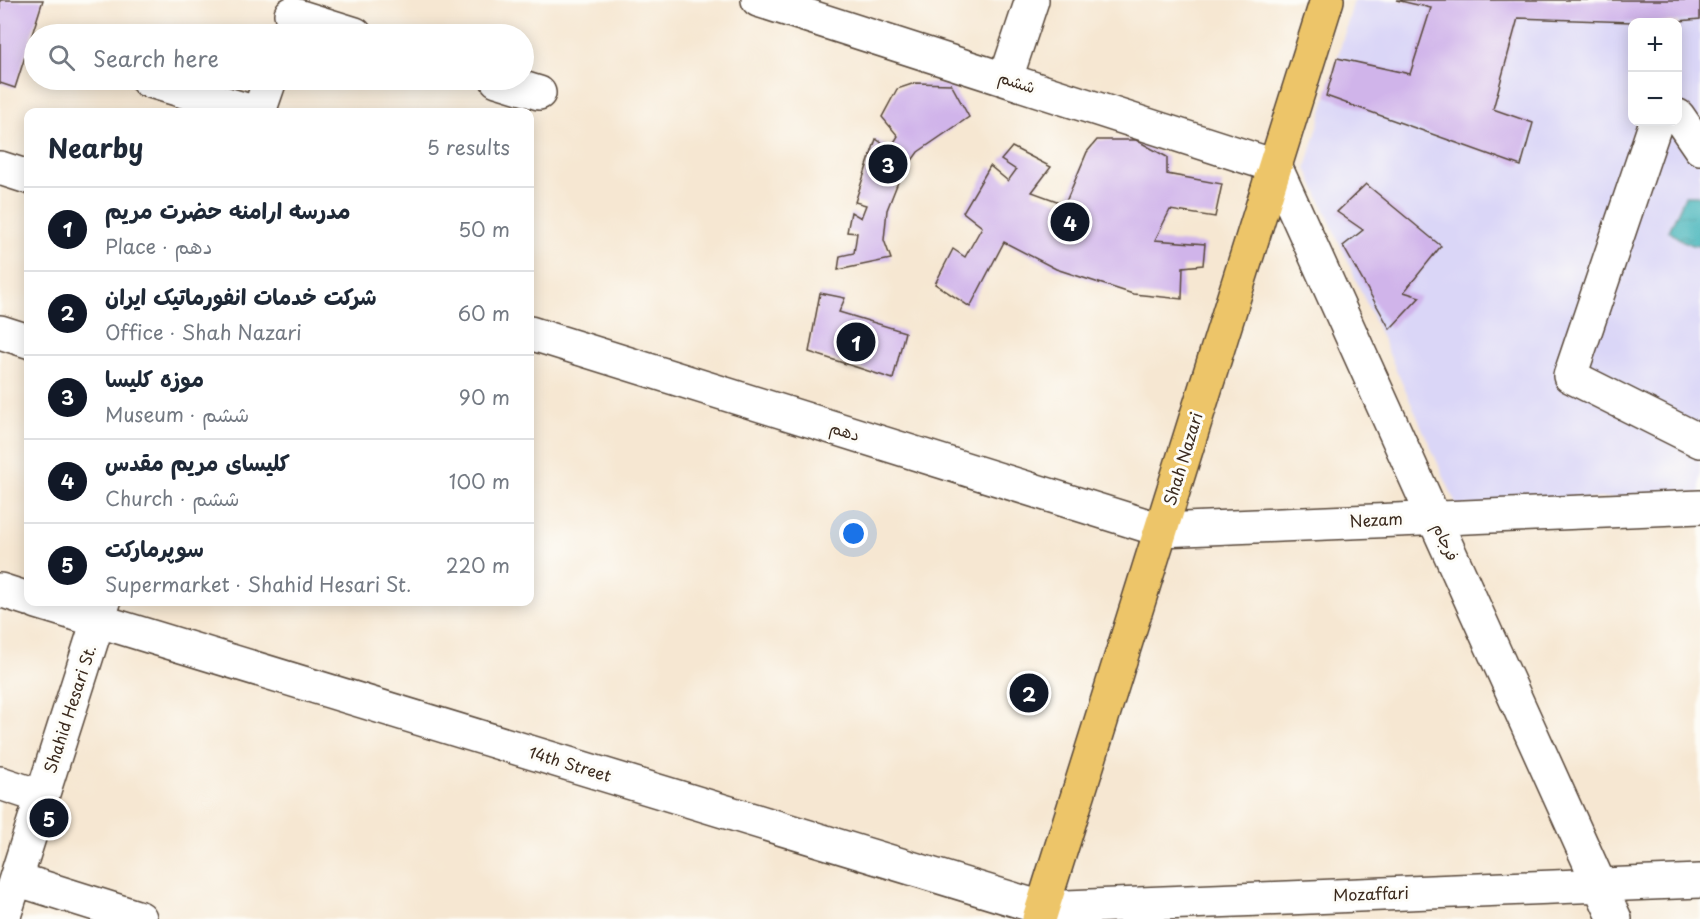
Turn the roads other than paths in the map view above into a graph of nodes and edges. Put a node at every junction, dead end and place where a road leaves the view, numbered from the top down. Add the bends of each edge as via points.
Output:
1 (758, 0) edge
2 (1032, 0) edge
3 (1327, 0) edge
4 (290, 16) edge
5 (319, 24) edge
6 (1006, 78) junction
7 (180, 90) edge
8 (267, 90) edge
9 (530, 90) edge
10 (540, 93) dead end
11 (240, 108) edge
12 (260, 108) edge
13 (1682, 123) edge
14 (1655, 126) edge
15 (1700, 148) edge
16 (1275, 166) junction
17 (0, 168) edge
18 (24, 176) edge
19 (0, 332) edge
20 (534, 334) edge
21 (24, 340) edge
22 (1700, 441) edge
23 (1700, 507) edge
24 (1435, 518) junction
25 (1161, 530) junction
26 (0, 590) edge
27 (24, 598) edge
28 (65, 606) edge
29 (101, 611) edge
30 (0, 783) edge
31 (42, 797) junction
32 (16, 879) junction
33 (1700, 881) edge
34 (1601, 885) junction
35 (1040, 914) edge
36 (140, 918) edge
37 (3, 919) edge
38 (1616, 919) edge

1 - 6 street, ششم
2 - 6 street
3 - 16 main road, Shah Nazari
4 - 5 street
6 - 16 street, ششم
7 - 11 street
8 - 12 street
9 - 10 street
13 - 15 street
14 - 22 street via 1570,376
16 - 24 street, فرجام
16 - 25 main road, Shah Nazari
17 - 18 street
19 - 21 street
20 - 25 street, دهم
23 - 24 street, Nezam
24 - 25 street, Nezam
24 - 34 street, فرجام
25 - 35 main road, Shah Nazari
26 - 27 street
28 - 29 street, 14th Street
29 - 31 street, Shahid Hesari St.
29 - 35 street, 14th Street
30 - 31 street
31 - 32 street, Shahid Hesari St.
32 - 36 street
32 - 37 street, Shahid Hesari St.
33 - 34 street, Mozaffari
34 - 35 street, Mozaffari
34 - 38 street, فرجام

